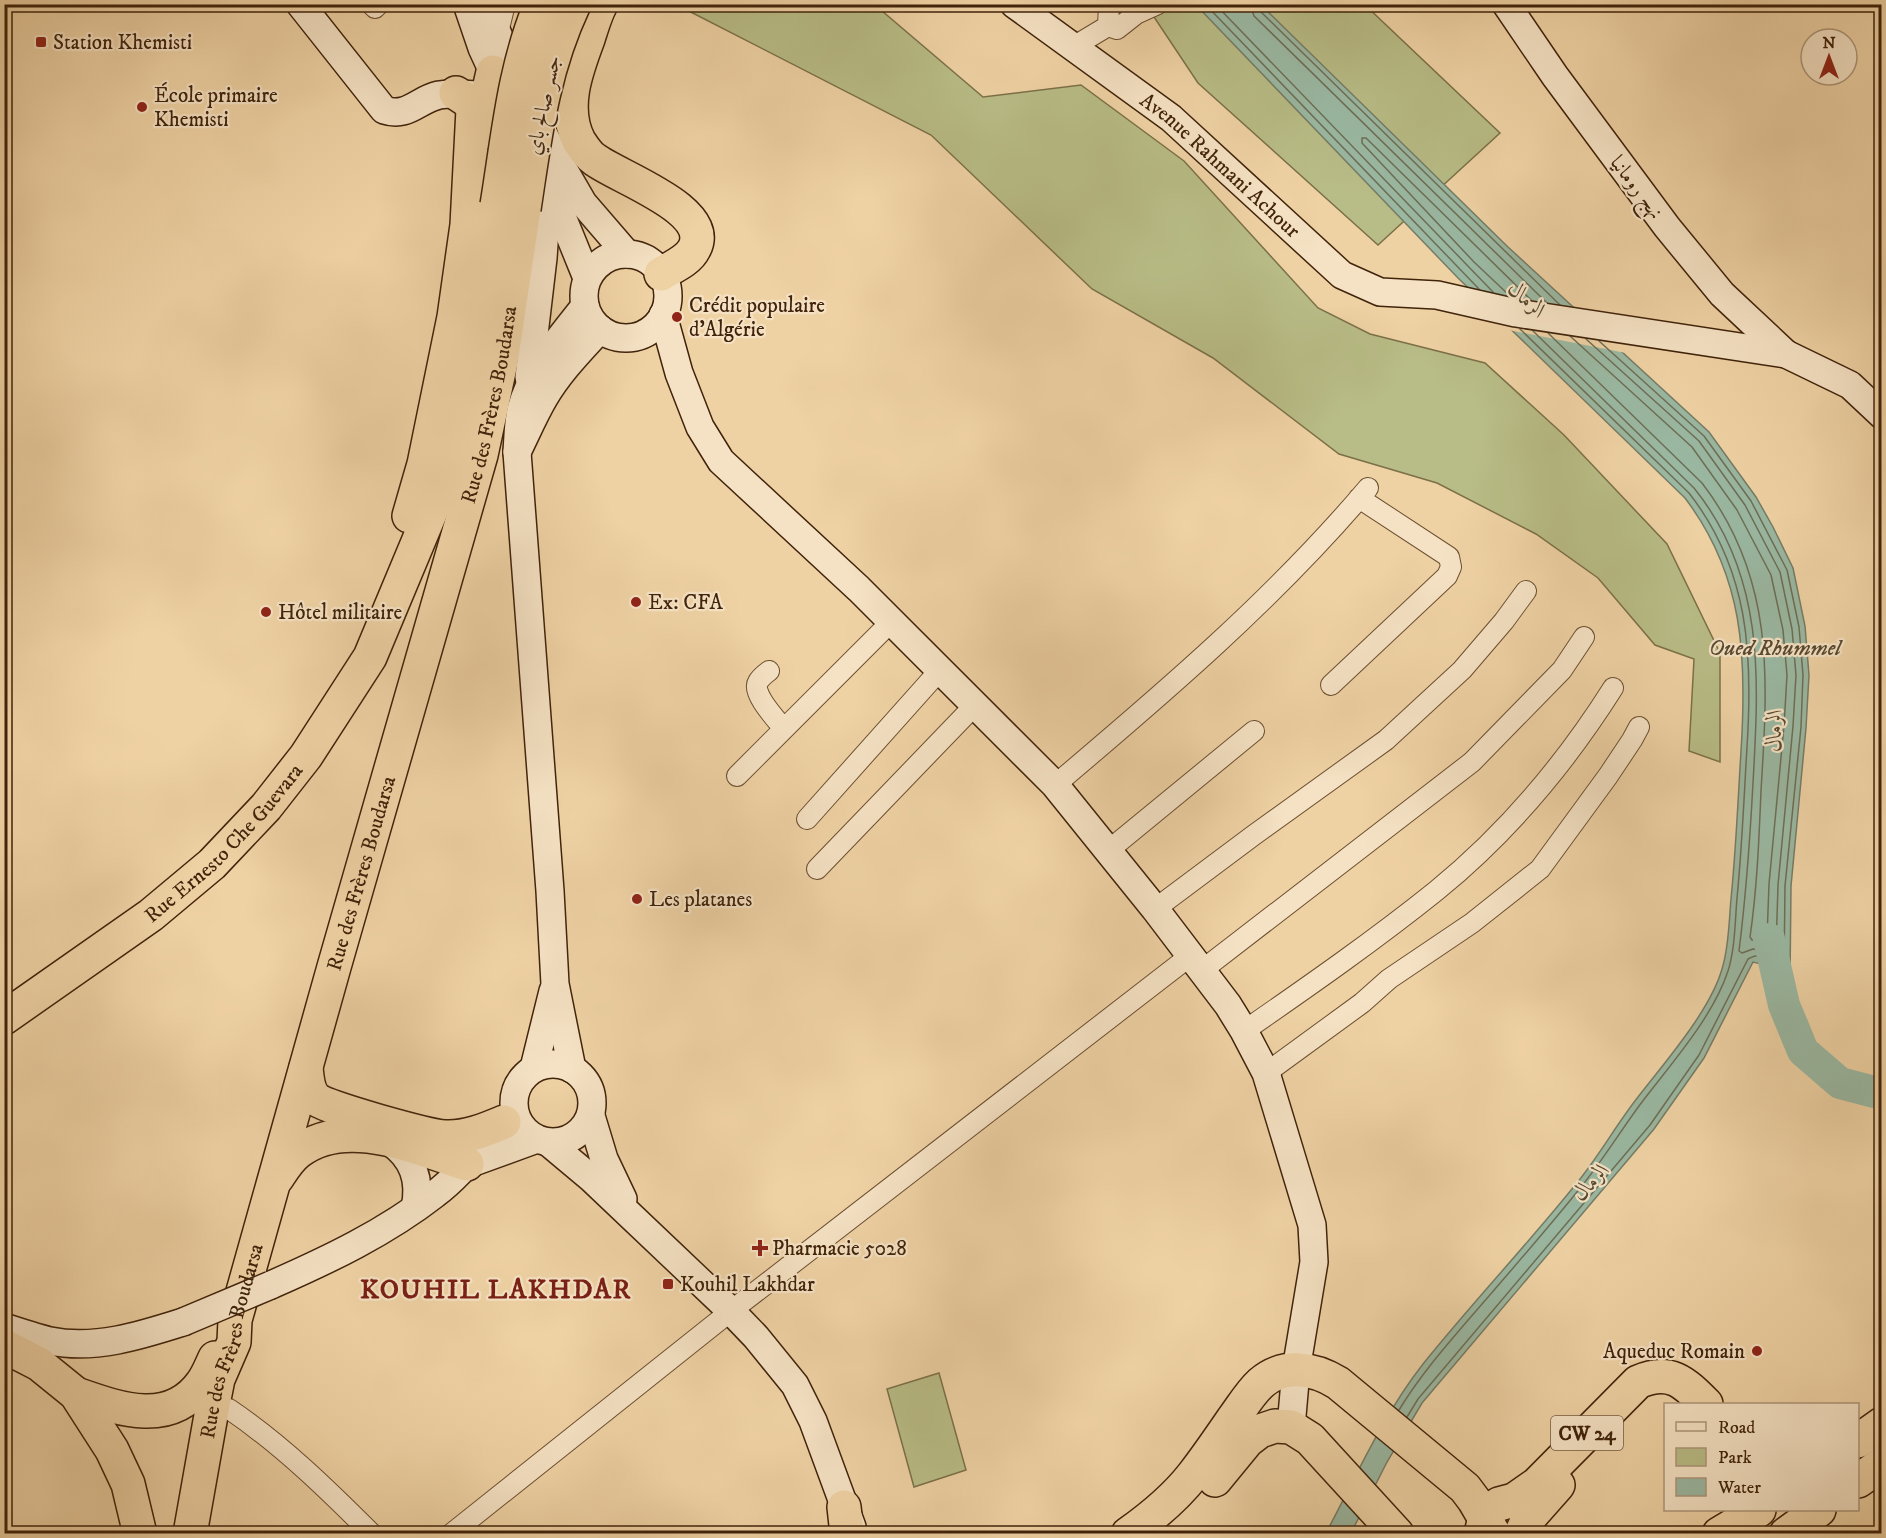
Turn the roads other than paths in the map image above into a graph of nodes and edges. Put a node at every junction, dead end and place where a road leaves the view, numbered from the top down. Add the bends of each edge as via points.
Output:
1 (300, 4) edge
2 (371, 4) edge
3 (379, 4) edge
4 (467, 4) edge
5 (484, 4) edge
6 (505, 4) edge
7 (541, 4) edge
8 (1014, 4) edge
9 (1108, 4) edge
10 (1158, 4) edge
11 (1506, 4) edge
12 (591, 6) edge
13 (1108, 26) junction
14 (497, 31) junction
15 (1073, 47) junction
16 (479, 87) junction
17 (542, 172) junction
18 (510, 207) junction
19 (627, 254) junction
20 (661, 274) junction
21 (587, 278) junction
22 (585, 306) junction
23 (663, 315) junction
24 (600, 329) junction
25 (632, 337) junction
26 (1786, 354) junction
27 (527, 391) junction
28 (686, 392) junction
29 (1881, 415) edge
30 (517, 452) junction
31 (1526, 591) dead end
32 (388, 617) junction
33 (892, 621) junction
34 (1584, 637) dead end
35 (940, 670) junction
36 (768, 671) dead end
37 (1331, 685) dead end
38 (1612, 688) dead end
39 (975, 705) junction
40 (1639, 726) dead end
41 (784, 729) junction
42 (1254, 731) dead end
43 (737, 776) dead end
44 (1055, 785) junction
45 (807, 819) dead end
46 (1109, 850) junction
47 (817, 869) dead end
48 (1155, 909) junction
49 (1196, 964) junction
50 (555, 984) junction
51 (4, 1018) edge
52 (1244, 1031) junction
53 (306, 1068) junction
54 (534, 1068) junction
55 (572, 1069) junction
56 (1266, 1073) junction
57 (509, 1116) junction
58 (591, 1116) junction
59 (543, 1141) junction
60 (390, 1142) junction
61 (467, 1164) junction
62 (274, 1182) junction
63 (415, 1208) junction
64 (632, 1216) junction
65 (4, 1309) edge
66 (731, 1311) junction
67 (4, 1327) edge
68 (235, 1331) junction
69 (113, 1341) junction
70 (4, 1346) edge
71 (1296, 1370) junction
72 (76, 1394) junction
73 (1686, 1403) edge
74 (1705, 1403) edge
75 (229, 1409) junction
76 (1300, 1433) junction
77 (1881, 1464) edge
78 (1859, 1480) edge
79 (1720, 1511) edge
80 (1756, 1511) edge
81 (1816, 1511) edge
82 (849, 1524) edge
83 (1487, 1528) edge
84 (141, 1533) edge
85 (190, 1533) edge
86 (206, 1533) edge
87 (372, 1533) edge
88 (450, 1533) edge
89 (1128, 1533) edge
90 (1160, 1533) edge
91 (1397, 1533) edge
92 (1521, 1533) edge
93 (1703, 1533) edge
94 (1719, 1533) edge
95 (1786, 1533) edge

1 - 16 main road via 384,110 404,111 437,96
2 - 3 street via 375,8
4 - 16 main road
5 - 14 main road
6 - 14 street
7 - 18 highway, bridge via 516,90
8 - 15 main road, Avenue Rahmani Achour
9 - 13 street
10 - 13 street via 1117,29
11 - 26 main road, نهج رومانيا via 1667,227 1722,294
12 - 18 highway, جسر صالح باي, bridge via 555,48
12 - 20 highway via 573,79 571,106 575,129 594,159 677,206 692,220 697,230 695,249
13 - 15 street
14 - 16 street
14 - 19 main road via 546,139 583,203
15 - 26 main road, Avenue Rahmani Achour via 1171,118 1342,275 1380,292 1437,295 1516,313
16 - 17 main road via 518,125
16 - 32 highway via 467,225 447,357 424,464 399,548
17 - 21 main road
17 - 27 main road via 540,287
18 - 32 highway via 459,428 439,492
18 - 53 highway, Rue des Frères Boudarsa via 501,362 481,455
19 - 20 main road via 652,263
19 - 21 main road via 603,260
20 - 23 main road via 667,294
21 - 22 main road
22 - 24 main road
22 - 27 main road via 546,356
23 - 25 main road via 650,330
23 - 28 main road
24 - 25 main road via 620,338
24 - 30 main road via 555,381
25 - 28 main road via 661,362
26 - 29 main road via 1850,386
27 - 30 main road
28 - 33 main road via 700,427 721,461
30 - 50 main road
31 - 48 street via 1462,670 1386,740
32 - 51 highway, Rue Ernesto Che Guevara via 370,657 306,756 220,856 151,915
33 - 35 main road
33 - 41 street
34 - 49 street via 1562,670 1472,762
35 - 39 main road
35 - 45 street
36 - 41 street via 756,688
37 - 44 street via 1451,567 1449,557 1364,493 1326,537 1222,640
38 - 52 street via 1577,743 1495,837 1437,890
39 - 44 main road
39 - 47 street
40 - 56 street via 1613,769 1540,869
41 - 43 street
42 - 46 street
44 - 46 main road
46 - 48 main road
48 - 49 main road
49 - 52 main road
49 - 66 street
50 - 54 main road
50 - 55 main road
52 - 56 main road
53 - 57 highway via 315,1099 422,1133 446,1137 476,1133
53 - 62 highway, Rue des Frères Boudarsa
54 - 55 main road via 559,1064
54 - 57 main road via 517,1087
55 - 58 main road via 590,1089
56 - 71 main road via 1312,1225 1314,1262
57 - 59 main road
57 - 61 main road
58 - 59 main road via 574,1137 561,1142
58 - 64 main road via 612,1178
59 - 61 main road
59 - 64 main road
60 - 61 highway
60 - 62 highway via 365,1135 324,1138 296,1154
60 - 63 main road via 415,1170
61 - 63 main road
62 - 68 highway, Rue des Frères Boudarsa
63 - 69 main road, bridge via 350,1249 271,1285 183,1322
64 - 66 main road
65 - 69 main road
66 - 82 main road via 795,1385
66 - 88 street
67 - 69 main road via 66,1343
68 - 72 highway via 202,1383 174,1406 146,1412 112,1407
68 - 75 highway via 235,1379
68 - 85 highway, Rue des Frères Boudarsa via 218,1379
70 - 72 highway via 39,1364
71 - 76 main road
71 - 83 highway, CW 24 via 1318,1373 1338,1383 1452,1477 1474,1500
71 - 89 highway via 1281,1372 1260,1384 1178,1492
72 - 84 highway via 112,1450
73 - 92 highway, CW 24 via 1668,1395 1643,1400 1541,1503
74 - 83 highway, CW 24 via 1676,1379 1650,1377 1638,1382 1526,1494 1495,1506
75 - 86 highway
75 - 87 street via 291,1456
76 - 90 highway via 1275,1426 1260,1431 1195,1502
76 - 91 highway
77 - 78 highway
79 - 93 highway
80 - 94 highway
81 - 95 highway

